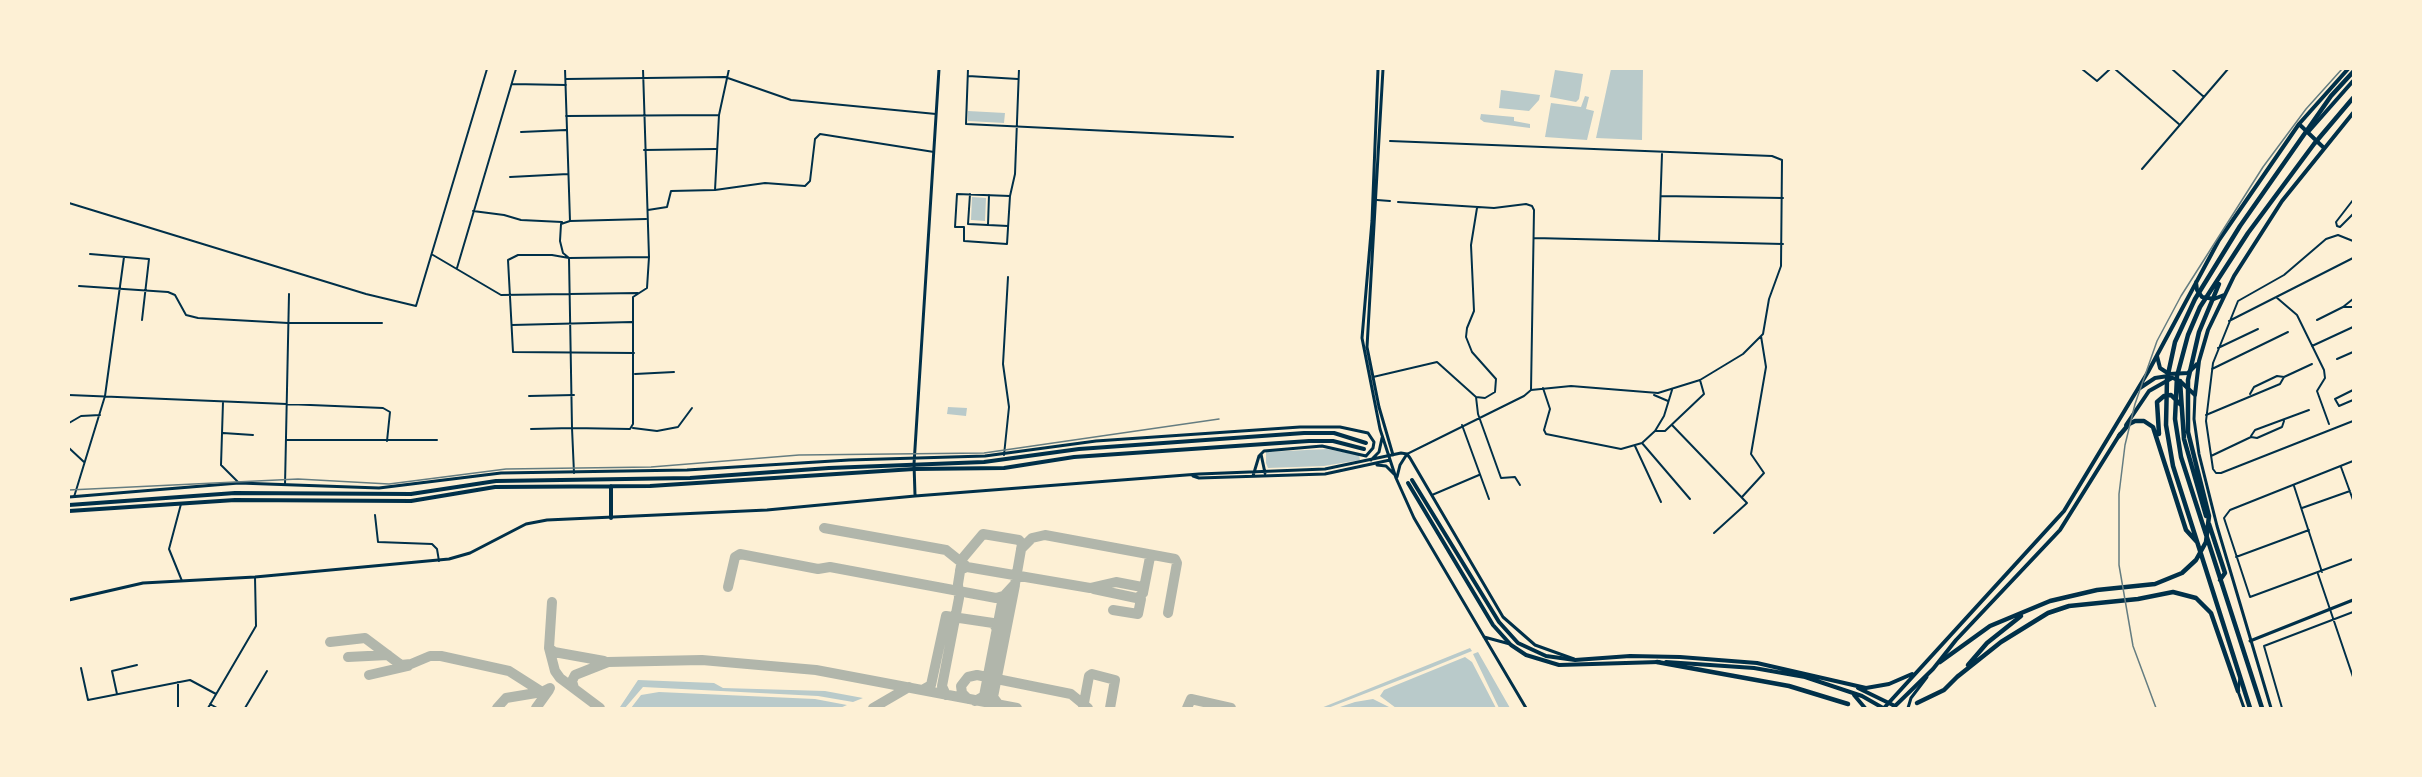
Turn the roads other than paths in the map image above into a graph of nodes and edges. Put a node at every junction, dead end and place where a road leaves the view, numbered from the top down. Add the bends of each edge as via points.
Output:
1 (487, 69) edge
2 (516, 69) edge
3 (566, 69) edge
4 (643, 69) edge
5 (729, 69) edge
6 (939, 69) edge
7 (968, 69) edge
8 (1019, 69) edge
9 (1378, 69) edge
10 (1383, 69) edge
11 (2082, 69) edge
12 (2110, 69) edge
13 (2115, 69) edge
14 (2172, 69) edge
15 (2228, 69) edge
16 (2348, 69) edge
17 (2353, 72) edge
18 (968, 76) junction
19 (643, 78) junction
20 (725, 78) junction
21 (566, 79) junction
22 (1018, 79) junction
23 (2353, 81) edge
24 (512, 84) junction
25 (566, 85) junction
26 (2204, 97) junction
27 (2353, 98) edge
28 (2353, 113) edge
29 (936, 114) junction
30 (645, 115) junction
31 (719, 115) junction
32 (566, 116) junction
33 (2180, 124) junction
34 (2299, 124) junction
35 (1016, 127) junction
36 (566, 130) junction
37 (522, 132) dead end
38 (1233, 137) dead end
39 (2300, 140) junction
40 (1390, 141) dead end
41 (2324, 148) junction
42 (717, 149) junction
43 (644, 150) junction
44 (934, 152) junction
45 (1662, 154) junction
46 (2142, 170) dead end
47 (568, 174) junction
48 (510, 177) dead end
49 (715, 190) junction
50 (970, 194) junction
51 (989, 195) junction
52 (1010, 196) junction
53 (1660, 196) junction
54 (1783, 198) junction
55 (1377, 200) junction
56 (2353, 200) edge
57 (1390, 201) dead end
58 (1398, 202) dead end
59 (69, 204) edge
60 (1477, 208) junction
61 (648, 210) junction
62 (473, 211) junction
63 (2353, 214) edge
64 (648, 219) junction
65 (570, 221) junction
66 (563, 222) junction
67 (968, 224) junction
68 (988, 225) junction
69 (1009, 226) junction
70 (2337, 226) junction
71 (964, 227) junction
72 (2338, 235) junction
73 (1533, 238) junction
74 (1659, 241) junction
75 (2353, 241) edge
76 (1783, 244) junction
77 (90, 254) dead end
78 (433, 255) junction
79 (124, 257) junction
80 (649, 257) junction
81 (569, 258) junction
82 (2353, 258) edge
83 (457, 268) junction
84 (2223, 276) junction
85 (1008, 277) dead end
86 (2197, 279) junction
87 (79, 286) dead end
88 (122, 288) junction
89 (145, 289) junction
90 (571, 293) junction
91 (639, 293) junction
92 (289, 294) dead end
93 (2224, 295) junction
94 (509, 296) junction
95 (2276, 297) junction
96 (2353, 299) edge
97 (2343, 307) junction
98 (2353, 307) edge
99 (142, 320) dead end
100 (2317, 320) dead end
101 (2229, 321) junction
102 (633, 322) junction
103 (288, 323) junction
104 (382, 324) dead end
105 (512, 324) junction
106 (572, 325) junction
107 (2353, 327) edge
108 (2258, 329) dead end
109 (2288, 332) dead end
110 (1761, 336) junction
111 (2312, 346) junction
112 (2218, 348) junction
113 (2158, 352) junction
114 (2353, 352) edge
115 (634, 353) junction
116 (573, 354) junction
117 (2337, 359) dead end
118 (2199, 361) junction
119 (2312, 364) dead end
120 (2212, 369) junction
121 (674, 372) dead end
122 (635, 374) junction
123 (1373, 377) junction
124 (2284, 377) junction
125 (2172, 378) junction
126 (1700, 380) junction
127 (2180, 381) junction
128 (1543, 388) junction
129 (1531, 390) junction
130 (1672, 390) junction
131 (2353, 390) edge
132 (1652, 394) junction
133 (69, 395) edge
134 (574, 395) junction
135 (2134, 395) junction
136 (2195, 395) junction
137 (2250, 395) junction
138 (105, 396) junction
139 (529, 396) dead end
140 (1476, 397) junction
141 (2353, 400) edge
142 (1668, 401) junction
143 (223, 402) junction
144 (286, 405) junction
145 (692, 408) dead end
146 (2182, 410) junction
147 (2309, 410) dead end
148 (100, 415) junction
149 (2206, 415) junction
150 (1479, 418) junction
151 (2284, 421) junction
152 (2353, 421) edge
153 (69, 423) edge
154 (2329, 424) dead end
155 (1672, 425) junction
156 (1462, 426) junction
157 (573, 428) junction
158 (632, 428) junction
159 (531, 429) dead end
160 (1655, 431) junction
161 (223, 433) junction
162 (253, 435) dead end
163 (1166, 436) junction
164 (2119, 436) junction
165 (2251, 436) junction
166 (1383, 437) junction
167 (437, 440) dead end
168 (286, 441) junction
169 (387, 441) junction
170 (1167, 443) junction
171 (1366, 443) dead end
172 (1642, 443) junction
173 (1390, 446) junction
174 (1635, 446) junction
175 (2161, 446) junction
176 (69, 448) edge
177 (1364, 449) dead end
178 (1401, 453) junction
179 (1260, 454) junction
180 (1407, 454) junction
181 (1004, 455) junction
182 (915, 456) junction
183 (1390, 457) junction
184 (2210, 457) junction
185 (2353, 461) edge
186 (84, 462) junction
187 (1370, 463) junction
188 (914, 467) junction
189 (2341, 467) junction
190 (574, 473) junction
191 (1253, 474) junction
192 (1265, 474) junction
193 (1480, 475) junction
194 (1396, 478) junction
195 (239, 483) junction
196 (285, 485) junction
197 (1520, 485) dead end
198 (611, 486) junction
199 (2294, 486) junction
200 (2350, 491) junction
201 (1432, 495) junction
202 (915, 496) junction
203 (71, 497) edge
204 (1742, 497) junction
205 (2200, 498) junction
206 (1489, 499) dead end
207 (1690, 500) dead end
208 (2353, 500) edge
209 (181, 502) junction
210 (1661, 502) dead end
211 (69, 505) edge
212 (2302, 508) junction
213 (69, 511) edge
214 (2213, 511) junction
215 (375, 515) dead end
216 (611, 518) junction
217 (2309, 530) junction
218 (1714, 533) dead end
219 (2197, 542) junction
220 (2236, 556) junction
221 (2353, 559) edge
222 (439, 561) junction
223 (2322, 572) junction
224 (2318, 573) junction
225 (255, 577) junction
226 (2220, 580) junction
227 (182, 581) junction
228 (69, 600) edge
229 (2353, 600) edge
230 (2033, 608) junction
231 (2331, 609) junction
232 (2353, 612) edge
233 (2334, 619) junction
234 (1483, 637) junction
235 (2250, 641) junction
236 (1511, 645) junction
237 (1575, 660) junction
238 (1656, 662) junction
239 (1940, 662) junction
240 (137, 665) dead end
241 (81, 668) dead end
242 (1920, 669) junction
243 (1933, 669) junction
244 (267, 671) dead end
245 (2240, 676) junction
246 (1957, 677) junction
247 (2353, 677) edge
248 (178, 682) junction
249 (1854, 687) junction
250 (2238, 691) junction
251 (1851, 692) junction
252 (117, 694) junction
253 (216, 694) junction
254 (1889, 702) junction
255 (1917, 703) dead end
256 (210, 704) junction
257 (1848, 704) dead end
258 (178, 707) edge
259 (1895, 707) edge
260 (208, 708) edge
261 (217, 708) edge
262 (245, 708) edge
263 (1526, 708) edge
264 (1865, 708) edge
265 (1884, 708) edge
266 (1908, 708) edge
267 (2244, 708) edge
268 (2250, 708) edge
269 (2262, 708) edge
270 (2271, 708) edge
271 (2282, 708) edge

1 - 78 street
2 - 24 street
3 - 21 street
4 - 19 street
5 - 20 street
6 - 29 street
7 - 18 street
8 - 22 street
9 - 166 street via 1372,221 1362,338
10 - 55 street
11 - 12 street via 2097,81
13 - 33 street
14 - 26 street
15 - 26 street
16 - 34 main road
17 - 39 highway
18 - 22 street
18 - 35 street via 966,124
19 - 20 street
19 - 21 street
19 - 30 street
20 - 29 street via 791,100
20 - 31 street
21 - 25 street
22 - 35 street
23 - 39 main road
24 - 25 street
24 - 62 street
25 - 32 street
26 - 33 street
27 - 84 highway via 2248,233
28 - 41 main road
29 - 44 street
30 - 31 street
30 - 32 street
30 - 43 street
31 - 42 street
32 - 36 street
33 - 46 street
34 - 41 main road
34 - 86 main road via 2219,240
35 - 38 street
35 - 52 street via 1015,174
36 - 37 street
36 - 47 street
39 - 219 highway via 2188,310 2171,355 2166,390 2170,454
40 - 45 street
41 - 93 main road via 2260,234
42 - 43 street
42 - 49 street
43 - 61 street
44 - 49 street via 820,134 815,139 810,181 805,186 765,183
44 - 182 street
45 - 53 street
45 - 54 street via 1776,156 1783,164
47 - 48 street
47 - 65 street
49 - 61 street via 671,191 667,207
50 - 51 street
50 - 67 street
50 - 71 street via 957,194 955,227
51 - 52 street
51 - 68 street
52 - 69 street
53 - 54 street
53 - 74 street
54 - 76 street
55 - 57 street
55 - 123 street via 1367,332
56 - 70 street
58 - 60 street
59 - 78 street via 413,307 418,304
60 - 73 street via 1532,206
60 - 140 street via 1471,245 1474,311 1466,338 1497,385 1488,396
61 - 64 street
62 - 66 street via 521,220
62 - 83 street
63 - 70 street
64 - 65 street
64 - 80 street
65 - 66 street
66 - 81 street via 561,249
67 - 68 street
67 - 71 street
68 - 69 street
69 - 71 street via 1007,244 964,241
70 - 72 street
72 - 75 street
72 - 101 street via 2321,242 2284,275 2239,299
73 - 74 street
73 - 129 street
74 - 76 street
76 - 110 street via 1781,266
77 - 79 street
78 - 83 street
79 - 88 street
79 - 89 street via 149,259
80 - 81 street
80 - 91 street via 647,288
81 - 90 street
81 - 94 street via 514,256 508,260
82 - 95 street
83 - 94 street via 493,292
84 - 226 highway via 2200,307 2188,335 2175,393 2178,443
84 - 230 highway via 2199,333 2188,380 2188,432 2208,510 2206,542 2189,569 2175,577 2155,584 2081,592
85 - 181 street via 1003,364 1009,408
86 - 93 main road via 2202,297 2214,299
86 - 113 main road
87 - 88 street
88 - 89 street
88 - 138 street
89 - 99 street
89 - 103 street via 172,293 191,317
90 - 91 street
90 - 94 street
90 - 106 street
91 - 102 street via 633,297
92 - 103 street
93 - 118 main road
94 - 105 street
95 - 101 street
95 - 111 street via 2295,312
96 - 97 street
97 - 98 street
97 - 100 street
101 - 112 street
102 - 106 street
102 - 115 street
103 - 104 street
103 - 144 street
105 - 106 street
105 - 116 street via 512,349 516,354
106 - 116 street
107 - 111 street
108 - 112 street
109 - 120 street
110 - 126 street via 1738,359
110 - 204 street via 1767,355 1752,455 1764,473
111 - 154 street via 2324,370 2318,394
112 - 120 street
113 - 118 main road via 2158,365 2169,374 2188,373
113 - 135 main road
114 - 117 street
115 - 116 street
115 - 122 street
116 - 134 street
118 - 136 main road
119 - 124 street
120 - 149 street
121 - 122 street
122 - 158 street
123 - 140 street via 1437,362
123 - 173 street
124 - 137 street via 2280,384
124 - 137 street via 2278,375 2254,387
125 - 127 main road
125 - 135 main road via 2150,380
125 - 164 main road via 2149,391
126 - 130 street
126 - 155 street via 1704,394
127 - 136 main road
127 - 146 highway
128 - 129 street
128 - 132 street via 1571,386
128 - 174 street via 1550,409 1546,434 1622,449
129 - 150 street
130 - 132 street
130 - 142 street
131 - 141 street via 2335,399 2338,406
132 - 142 street
133 - 138 street
134 - 139 street
134 - 157 street
135 - 242 main road via 2064,511
136 - 214 street via 2196,437
137 - 149 street
138 - 143 street
138 - 148 street
140 - 150 street
142 - 160 street
143 - 144 street
143 - 161 street
144 - 168 street
144 - 169 street via 387,409
145 - 158 street via 678,428
146 - 175 highway via 2171,395 2157,402
146 - 205 highway via 2184,439
147 - 151 street
148 - 153 street via 81,416
148 - 186 street
149 - 184 street
150 - 156 street
150 - 197 street via 1501,478 1514,477
151 - 165 street via 2255,430
151 - 165 street via 2282,427 2257,438
152 - 184 street via 2219,474
155 - 160 street via 1664,432
155 - 204 street
156 - 180 street
156 - 193 street
157 - 158 street
157 - 159 street
157 - 190 street
160 - 172 street
161 - 162 street
161 - 195 street via 221,467
163 - 170 main road
163 - 179 street via 1325,426 1368,433 1374,442 1366,456 1323,446 1271,449
163 - 181 street via 1096,441
164 - 175 highway via 2129,424 2144,421 2153,428
164 - 239 main road via 2064,525
165 - 184 street
166 - 183 street
166 - 187 street via 1379,452
167 - 169 street
168 - 169 street
168 - 196 street
170 - 171 main road via 1316,433 1334,433
170 - 188 main road
172 - 174 street
172 - 207 street
173 - 178 street
173 - 183 street
174 - 210 street
175 - 219 highway via 2186,530
176 - 186 street
177 - 188 main road via 1334,441 1309,441 1074,457 1004,468
178 - 180 street
178 - 183 street
179 - 191 street
179 - 192 street
180 - 194 street
180 - 201 street
181 - 182 street
182 - 188 street
182 - 190 street
183 - 187 street
183 - 194 street
185 - 189 street
186 - 203 street
187 - 192 street via 1325,474
187 - 194 street via 1386,466
188 - 198 main road via 691,484
188 - 202 street
188 - 211 main road via 690,478 496,481 411,494 235,493
189 - 199 street
189 - 200 street
190 - 196 street via 501,473 379,488
191 - 192 street
191 - 202 street
193 - 201 street
193 - 206 street
194 - 234 street via 1418,526
195 - 196 street
195 - 203 street
198 - 209 main road via 495,487 403,501
198 - 216 main road
199 - 212 street
199 - 220 street via 2227,513 2225,520
200 - 208 street
200 - 212 street
201 - 237 street via 1503,617 1535,645
202 - 216 street via 767,510
204 - 218 street via 1747,504
205 - 214 highway
205 - 226 highway via 2222,560 2225,573
209 - 213 main road
209 - 227 street via 169,549
212 - 217 street
214 - 235 street
215 - 222 street via 378,542 432,544
216 - 222 street via 534,522 470,554
217 - 220 street
217 - 223 street
219 - 245 highway
220 - 224 street via 2250,597
221 - 223 street
222 - 225 street
223 - 224 street
224 - 231 street
225 - 227 street
225 - 253 street via 256,626
226 - 269 highway
227 - 228 street via 143,584
229 - 231 street
230 - 239 highway via 1979,633
230 - 246 highway via 1993,638
231 - 233 street
231 - 235 street
232 - 233 street
233 - 247 street
233 - 271 street via 2264,646
234 - 236 street
234 - 263 street
235 - 270 street
236 - 237 main road via 1493,625 1410,481 1510,635 1546,656
236 - 238 main road via 1526,655 1559,665
237 - 249 main road via 1630,656 1757,663
238 - 251 main road via 1754,668
238 - 257 highway via 1789,686
239 - 243 main road
240 - 252 street via 112,671
241 - 252 street via 87,700
242 - 249 main road via 1889,684
242 - 254 main road
243 - 259 main road
243 - 266 street
244 - 262 street
245 - 250 street
245 - 268 highway
246 - 250 highway via 2001,642 2048,613 2069,606 2173,592 2196,598 2211,613
246 - 255 highway via 1944,690
248 - 252 street
248 - 253 street via 193,681
248 - 258 street
249 - 254 main road
250 - 267 street
251 - 264 main road
251 - 265 main road
253 - 256 street
254 - 259 main road
254 - 265 main road
256 - 260 street
256 - 261 street

